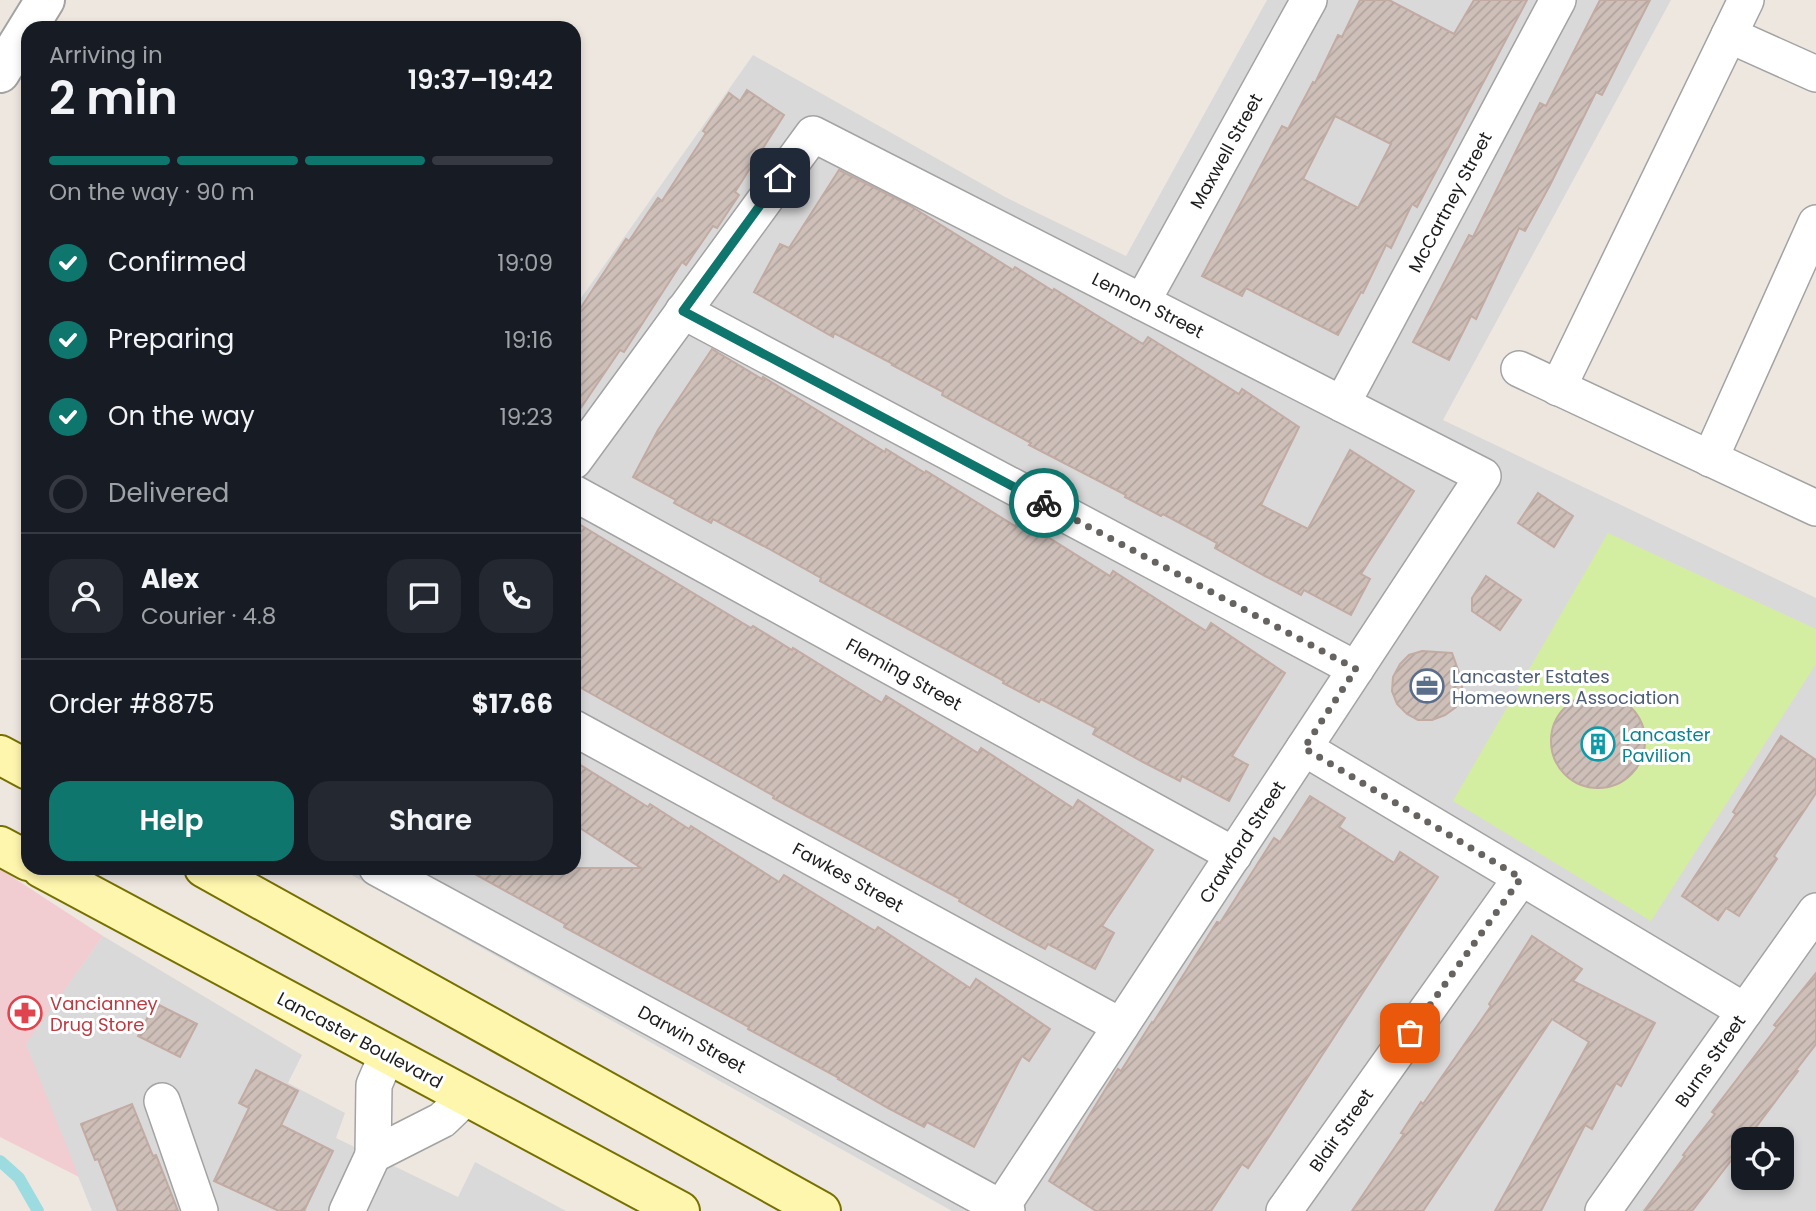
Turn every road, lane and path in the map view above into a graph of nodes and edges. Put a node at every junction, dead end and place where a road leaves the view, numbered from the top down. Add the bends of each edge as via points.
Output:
1 (45, 0) edge
2 (1309, 0) edge
3 (1558, 0) edge
4 (1746, 0) edge
5 (32, 21) edge
6 (1729, 35) junction
7 (21, 39) edge
8 (0, 73) edge
9 (1816, 74) edge
10 (1816, 223) edge
11 (1142, 302) junction
12 (683, 311) junction
13 (1519, 369) dead end
14 (1558, 388) junction
15 (1342, 404) junction
16 (581, 451) edge
17 (1710, 459) junction
18 (1483, 476) joint
19 (581, 497) edge
20 (1816, 508) edge
21 (1356, 669) junction
22 (581, 732) edge
23 (1304, 748) junction
24 (0, 755) edge
25 (21, 766) edge
26 (0, 846) edge
27 (1234, 855) junction
28 (21, 857) edge
29 (54, 875) edge
30 (217, 875) edge
31 (390, 875) edge
32 (1521, 878) junction
33 (1816, 911) edge
34 (1745, 1011) junction
35 (1121, 1026) junction
36 (387, 1055) junction
37 (466, 1097) junction
38 (162, 1101) dead end
39 (373, 1156) junction
40 (1004, 1209) edge
41 (200, 1211) edge
42 (347, 1211) edge
43 (680, 1211) edge
44 (821, 1211) edge
45 (1284, 1211) edge
46 (1603, 1211) edge

1 - 5 street
2 - 11 street, Maxwell Street
3 - 15 street, McCartney Street
4 - 6 street
6 - 9 street
6 - 14 street
7 - 8 street
10 - 17 street
11 - 12 street, Lennon Street via 813,134
11 - 15 street, Lennon Street
12 - 16 street
12 - 21 street
13 - 14 street
14 - 17 street
15 - 18 street, Lennon Street
17 - 20 street
18 - 21 street, Crawford Street
19 - 27 street, Fleming Street
21 - 23 street, Crawford Street
22 - 35 street, Fawkes Street
23 - 27 street, Crawford Street
23 - 32 street
24 - 25 main road
26 - 28 main road
27 - 35 street, Crawford Street
29 - 36 main road, Lancaster Boulevard
30 - 44 main road
31 - 40 street, Darwin Street
32 - 34 street
32 - 45 street, Blair Street
33 - 34 street, Burns Street
34 - 46 street, Burns Street
35 - 40 street, Crawford Street
36 - 37 main road, Lancaster Boulevard
36 - 39 street via 374,1085
37 - 39 street via 442,1120
37 - 43 main road, Lancaster Boulevard
38 - 41 street
39 - 42 street

